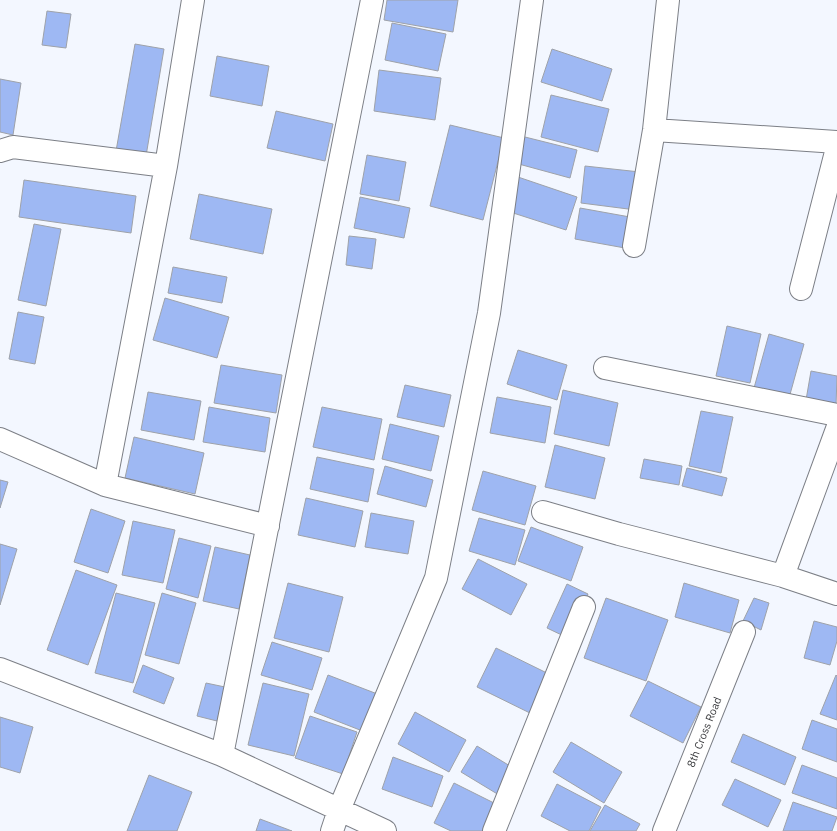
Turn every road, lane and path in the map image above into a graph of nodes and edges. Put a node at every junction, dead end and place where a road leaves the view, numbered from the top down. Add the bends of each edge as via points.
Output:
1 (193, 0) edge
2 (372, 0) edge
3 (532, 0) edge
4 (668, 0) edge
5 (654, 130) junction
6 (837, 142) edge
7 (837, 148) edge
8 (0, 151) edge
9 (166, 166) junction
10 (634, 246) dead end
11 (800, 290) dead end
12 (605, 368) dead end
13 (837, 415) edge
14 (837, 429) edge
15 (0, 439) edge
16 (106, 485) junction
17 (543, 512) dead end
18 (268, 526) junction
19 (782, 576) junction
20 (837, 594) edge
21 (584, 607) dead end
22 (744, 632) dead end
23 (0, 669) edge
24 (222, 755) junction
25 (339, 810) junction
26 (332, 831) edge
27 (385, 831) edge
28 (494, 831) edge
29 (664, 831) edge

1 - 9 street
2 - 18 street
3 - 25 street via 490,313 436,578
4 - 5 street
5 - 6 street
5 - 10 street
7 - 11 street
8 - 9 street via 13,147
9 - 16 street
12 - 13 street
14 - 19 street
15 - 16 street
16 - 18 street
17 - 19 street
18 - 24 street
19 - 20 street
21 - 28 street
22 - 29 street, 8th Cross Road
23 - 24 street
24 - 25 street
25 - 26 street
25 - 27 street

